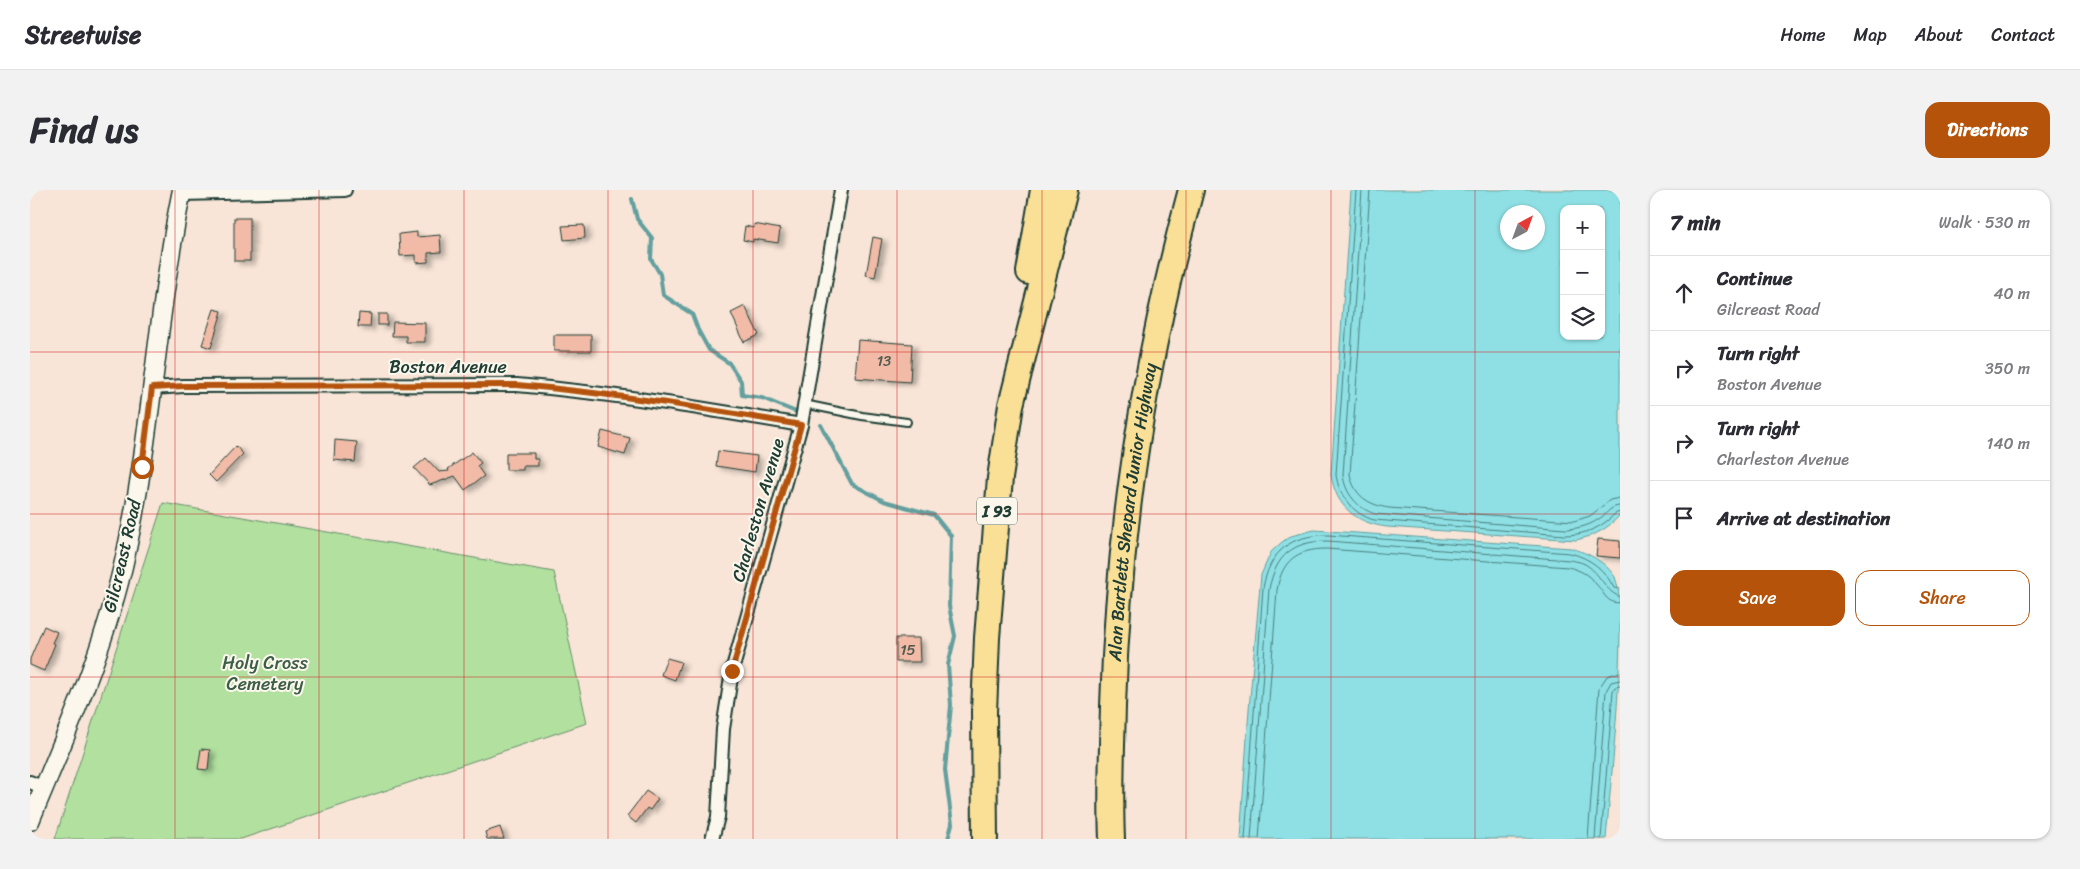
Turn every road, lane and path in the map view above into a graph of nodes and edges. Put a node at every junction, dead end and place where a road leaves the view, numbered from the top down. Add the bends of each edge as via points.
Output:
1 (345, 190) edge
2 (841, 190) edge
3 (1043, 190) edge
4 (1065, 190) edge
5 (1191, 190) edge
6 (1200, 190) edge
7 (182, 192) edge
8 (1177, 241) junction
9 (152, 388) junction
10 (804, 404) junction
11 (1011, 405) junction
12 (907, 422) dead end
13 (801, 425) junction
14 (37, 785) edge
15 (30, 821) edge
16 (712, 839) edge
17 (985, 839) edge
18 (1112, 839) edge

1 - 7 street
2 - 10 street, Charleston Avenue
3 - 11 highway via 1018,334
4 - 11 highway, I 93
5 - 8 highway, Alan Bartlett Shepard Junior Highway
6 - 8 highway
7 - 9 street, Gilcreast Road
8 - 18 highway, Alan Bartlett Shepard Junior Highway via 1148,380 1127,517 1115,653
9 - 13 street, Boston Avenue via 517,385 677,404
9 - 14 street, Gilcreast Road via 142,467 119,581 75,712
10 - 12 lane
10 - 13 street, Charleston Avenue
11 - 17 highway, I 93 via 1000,478 987,638
13 - 16 street, Charleston Avenue via 732,671 723,729 718,817
14 - 15 street, Gilcreast Road

